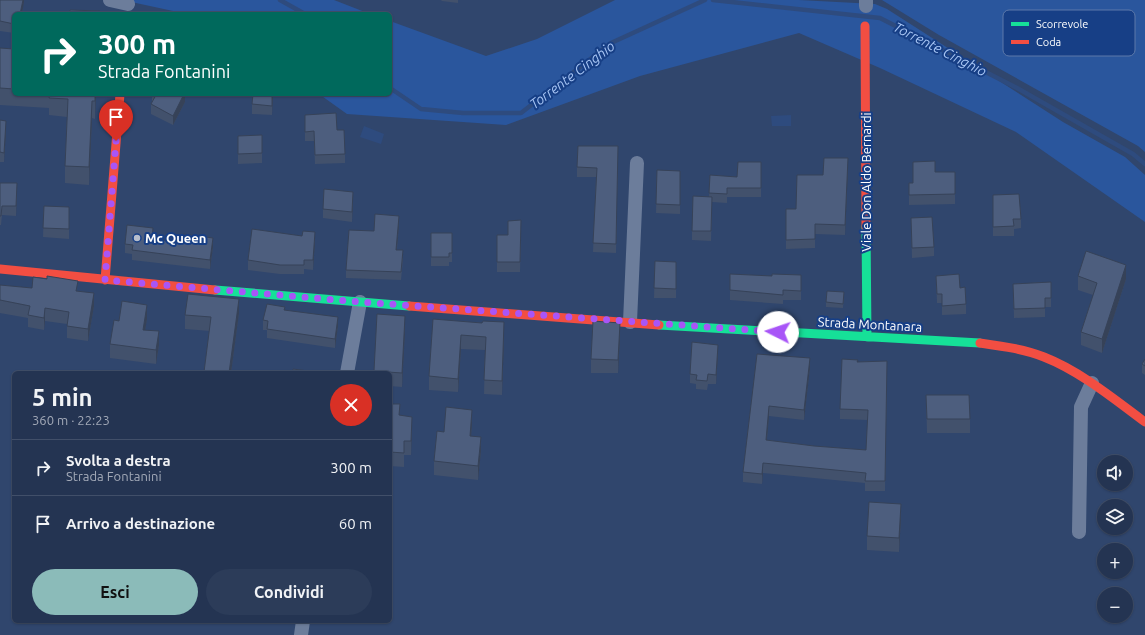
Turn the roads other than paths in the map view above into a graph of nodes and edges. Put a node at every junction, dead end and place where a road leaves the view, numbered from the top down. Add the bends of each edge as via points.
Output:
1 (110, 0) edge
2 (128, 6) edge
3 (865, 26) dead end
4 (120, 96) edge
5 (637, 163) dead end
6 (0, 269) edge
7 (105, 280) junction
8 (360, 302) junction
9 (630, 322) junction
10 (867, 338) junction
11 (347, 371) edge
12 (1092, 383) junction
13 (1145, 422) edge
14 (1079, 532) dead end
15 (303, 623) edge
16 (301, 635) edge

1 - 2 street
3 - 10 main road, Viale Don Aldo Bernardi
4 - 7 main road
5 - 9 street
6 - 7 main road, Strada Montanara
7 - 8 main road, Strada Montanara
8 - 9 main road, Strada Montanara
8 - 11 street
9 - 10 main road, Strada Montanara
10 - 12 main road, Strada Montanara via 965,341 1008,347 1044,357
12 - 13 main road, Strada Montanara
12 - 14 street via 1081,407
15 - 16 street

